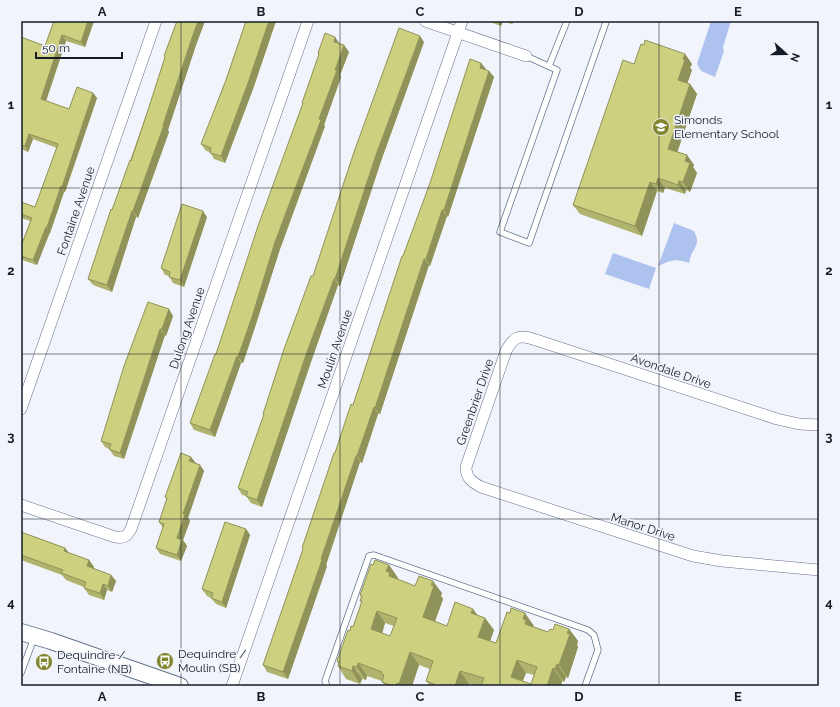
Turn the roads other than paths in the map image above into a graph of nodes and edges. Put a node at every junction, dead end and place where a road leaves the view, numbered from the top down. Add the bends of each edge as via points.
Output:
1 (156, 21) edge
2 (308, 21) edge
3 (425, 21) edge
4 (462, 21) edge
5 (567, 21) edge
6 (604, 21) edge
7 (458, 32) junction
8 (526, 56) joint
9 (548, 66) junction
10 (517, 338) joint
11 (21, 410) edge
12 (819, 425) edge
13 (468, 477) joint
14 (21, 505) edge
15 (819, 570) edge
16 (25, 634) edge
17 (21, 674) edge
18 (180, 686) edge
19 (232, 686) edge
20 (327, 686) edge
21 (585, 686) edge

1 - 11 street, Fontaine Avenue
2 - 14 street, Dulong Avenue via 131,529 124,538 115,538
3 - 7 street
4 - 7 street, Moulin Avenue
5 - 9 lane
6 - 9 lane via 606,22 529,243 500,232 557,70
7 - 8 street
7 - 19 street, Moulin Avenue
8 - 9 lane
10 - 12 street, Avondale Drive via 522,336 533,339 777,419
10 - 13 street, Greenbrier Drive via 506,351 466,467
13 - 15 street, Manor Drive via 481,487 686,554 722,561
16 - 17 lane
16 - 18 main road
20 - 21 lane via 325,681 369,556 374,555 588,630 594,635 598,650

